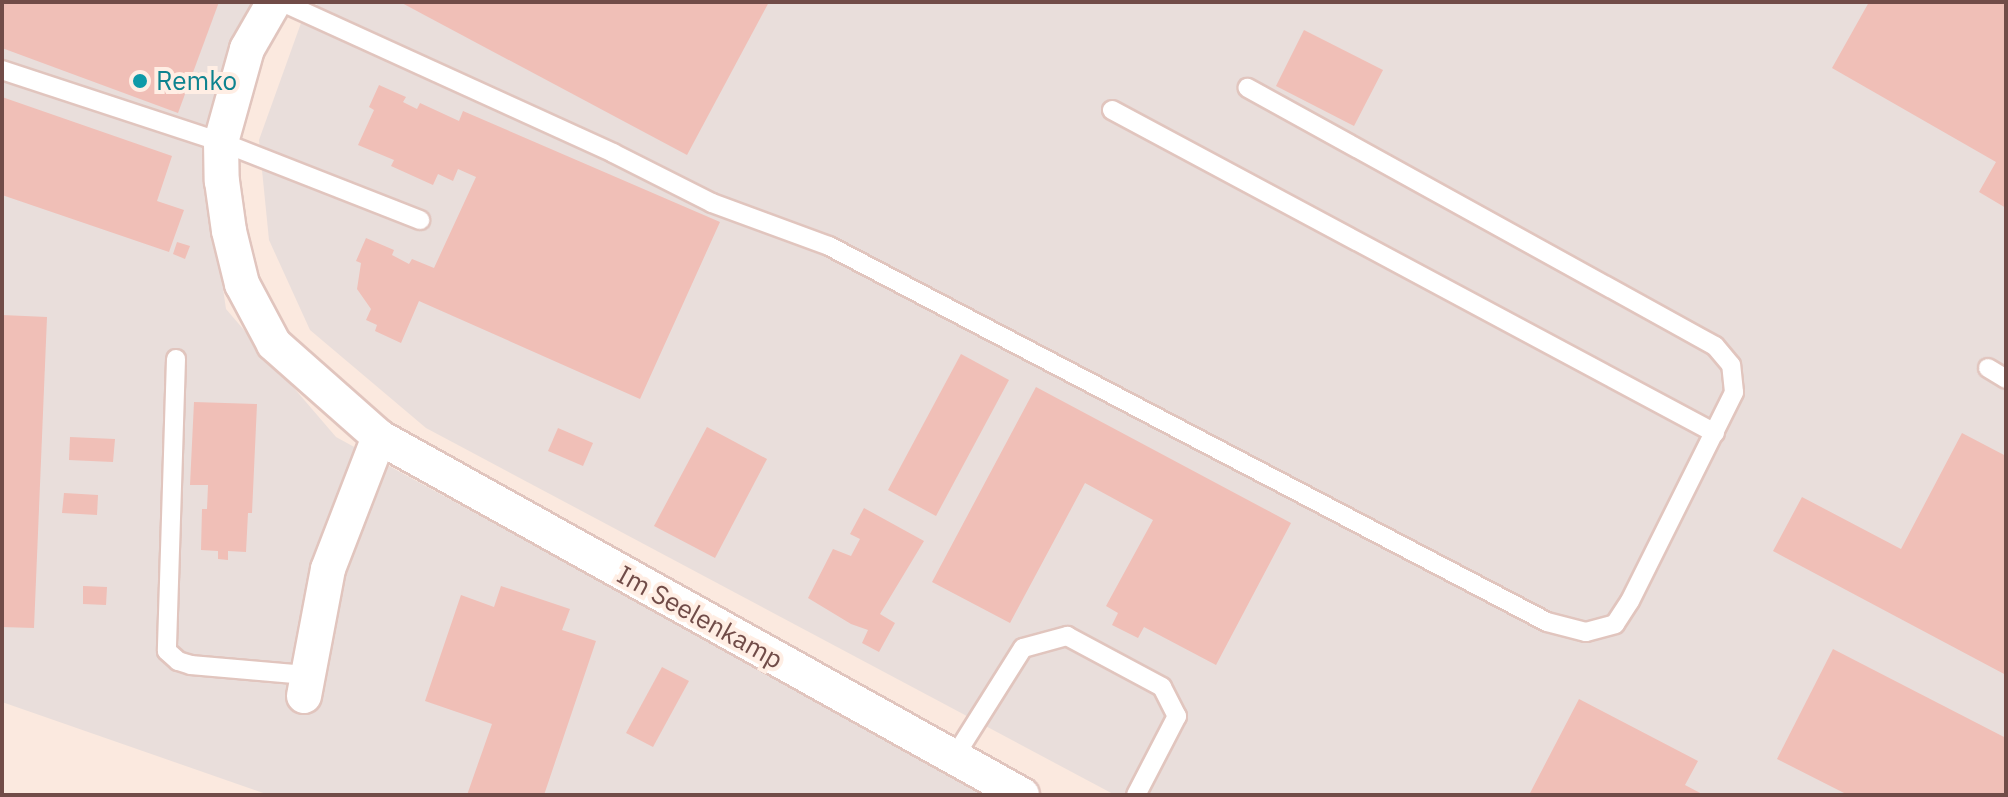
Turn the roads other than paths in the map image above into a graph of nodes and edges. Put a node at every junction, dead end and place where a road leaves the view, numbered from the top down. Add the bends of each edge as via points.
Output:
1 (274, 2) edge
2 (282, 2) edge
3 (2, 70) edge
4 (1248, 88) dead end
5 (1112, 110) dead end
6 (221, 142) junction
7 (420, 220) dead end
8 (176, 359) dead end
9 (1988, 368) dead end
10 (2006, 379) edge
11 (1715, 433) junction
12 (379, 437) junction
13 (305, 685) joint
14 (953, 759) junction
15 (1022, 795) edge
16 (1136, 795) edge

1 - 6 street, Im Seelenkamp via 247,49
2 - 11 lane via 712,203 829,246 1547,622 1586,632 1615,624
3 - 6 lane
4 - 11 lane via 1715,346 1731,365 1734,392
5 - 11 lane
6 - 7 lane
6 - 12 street, Im Seelenkamp via 227,219 242,284 274,344
8 - 13 lane via 167,651 191,665
9 - 10 lane
12 - 13 street via 328,569
12 - 14 street, Im Seelenkamp
14 - 15 street, Im Seelenkamp
14 - 16 lane via 1023,648 1067,636 1162,687 1177,716

